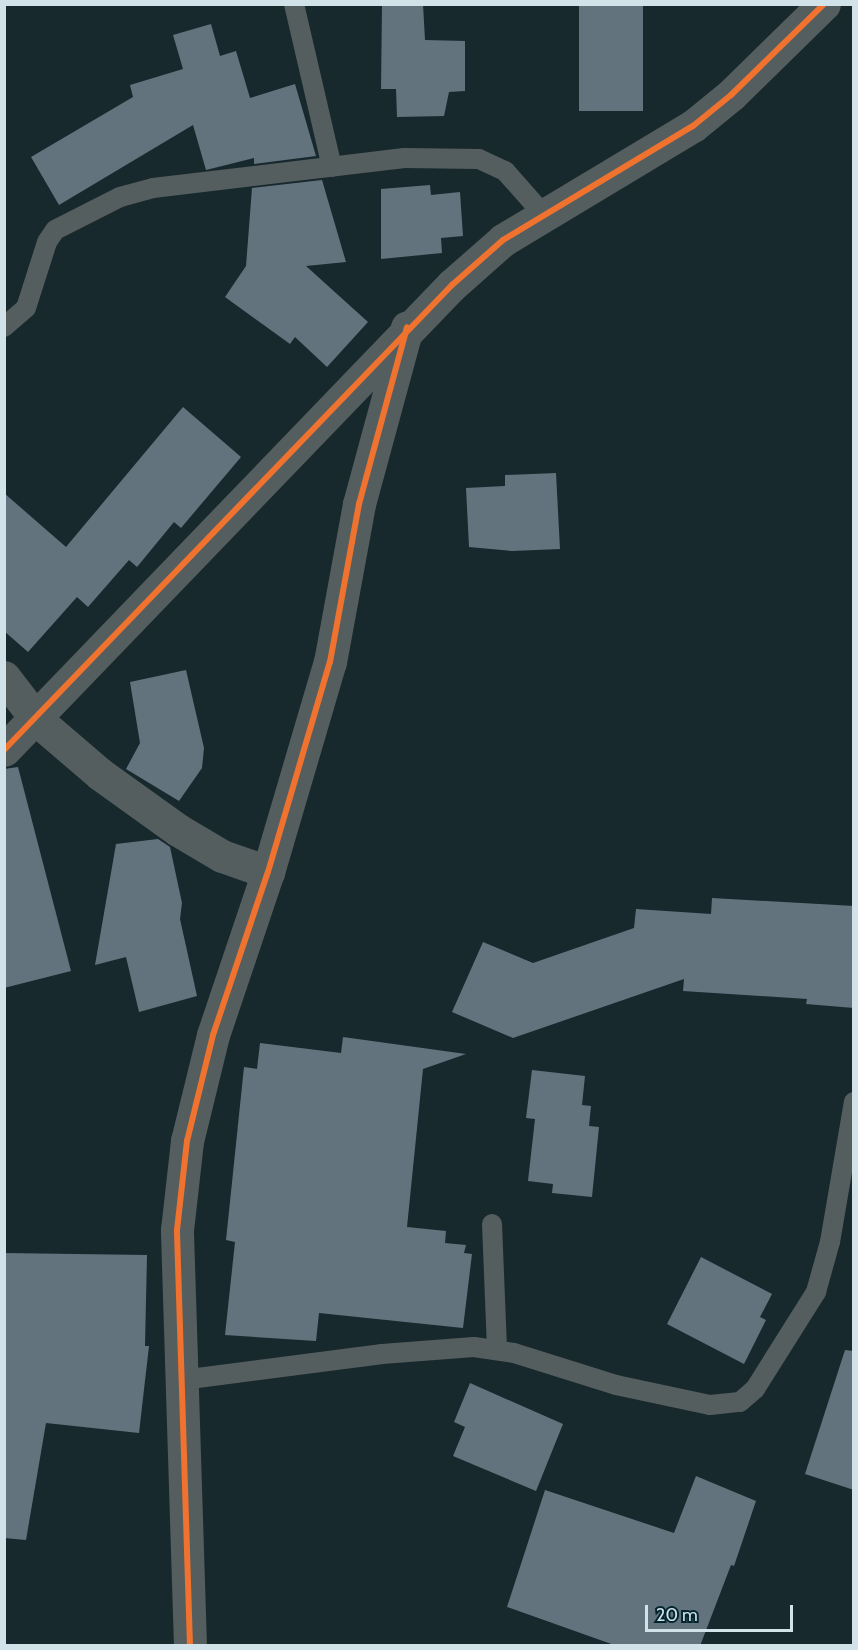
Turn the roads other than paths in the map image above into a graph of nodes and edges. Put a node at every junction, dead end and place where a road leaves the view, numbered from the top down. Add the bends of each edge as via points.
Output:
1 (294, 4) edge
2 (824, 4) edge
3 (332, 167) junction
4 (543, 214) junction
5 (4, 327) edge
6 (407, 327) junction
7 (4, 677) edge
8 (37, 720) junction
9 (4, 750) edge
10 (268, 872) junction
11 (854, 1102) edge
12 (492, 1224) dead end
13 (497, 1350) junction
14 (182, 1380) junction
15 (190, 1646) edge

1 - 3 lane
2 - 4 street via 731,95 693,126
3 - 4 lane via 404,158 479,159 505,171
3 - 5 lane via 153,188 120,197 55,230 47,242 26,308
4 - 6 street via 503,240
6 - 8 street
6 - 10 street via 360,504 330,662
7 - 8 street
8 - 9 street
8 - 10 street via 100,774 178,830 222,856
10 - 14 street via 213,1035 187,1141 177,1230
11 - 13 lane via 830,1242 816,1292 755,1389 740,1402 710,1405 616,1385
12 - 13 lane
13 - 14 lane via 441,1348
14 - 15 street

